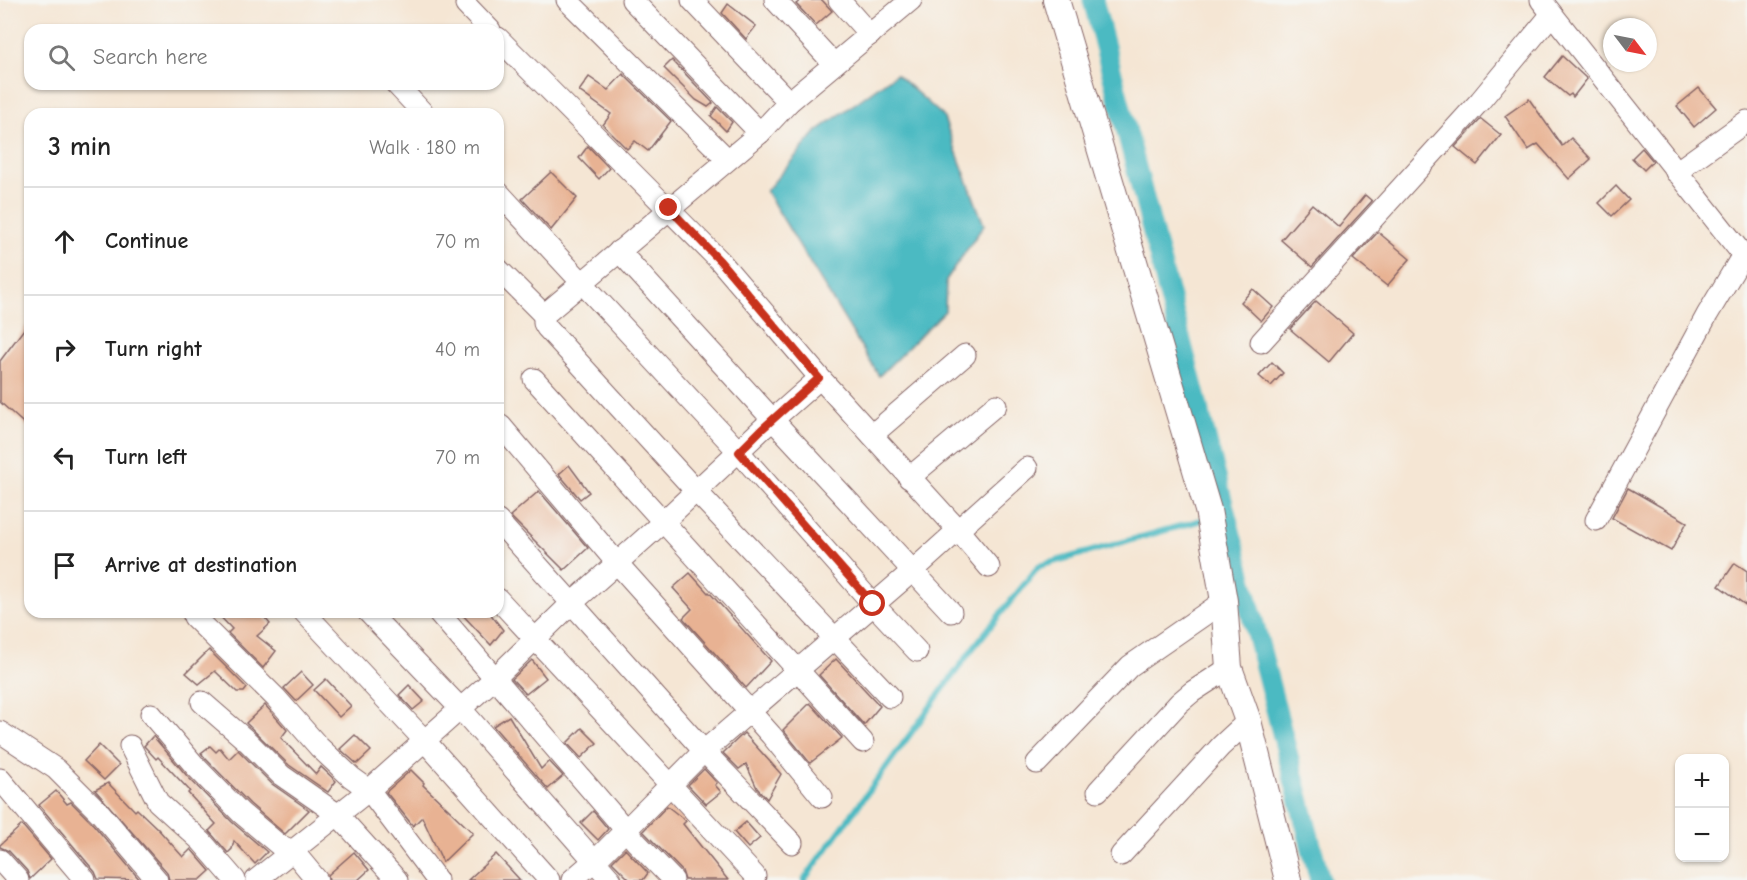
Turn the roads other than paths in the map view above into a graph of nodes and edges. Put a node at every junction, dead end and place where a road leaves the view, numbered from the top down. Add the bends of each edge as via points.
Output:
1 (567, 0) edge
2 (632, 0) edge
3 (692, 0) edge
4 (775, 0) edge
5 (839, 0) edge
6 (1056, 0) edge
7 (907, 2) edge
8 (466, 5) dead end
9 (1546, 8) edge
10 (484, 24) edge
11 (870, 35) junction
12 (504, 44) edge
13 (834, 64) junction
14 (402, 90) edge
15 (789, 102) junction
16 (418, 108) edge
17 (1747, 121) edge
18 (760, 133) junction
19 (727, 159) junction
20 (1676, 172) junction
21 (504, 198) edge
22 (669, 208) junction
23 (619, 251) junction
24 (1745, 258) edge
25 (504, 274) edge
26 (584, 283) junction
27 (544, 315) junction
28 (1261, 342) dead end
29 (965, 355) dead end
30 (819, 378) junction
31 (534, 379) dead end
32 (996, 405) dead end
33 (772, 420) junction
34 (504, 430) edge
35 (872, 435) junction
36 (739, 452) junction
37 (1027, 468) dead end
38 (909, 478) junction
39 (696, 492) junction
40 (1596, 520) dead end
41 (663, 522) junction
42 (504, 529) edge
43 (958, 530) junction
44 (617, 563) junction
45 (989, 567) dead end
46 (913, 571) junction
47 (1224, 601) junction
48 (571, 604) junction
49 (873, 604) junction
50 (504, 606) edge
51 (951, 612) dead end
52 (195, 618) edge
53 (310, 618) edge
54 (374, 618) edge
55 (443, 618) edge
56 (835, 638) junction
57 (534, 639) junction
58 (917, 651) dead end
59 (1229, 668) junction
60 (796, 670) junction
61 (495, 678) junction
62 (890, 697) dead end
63 (202, 702) dead end
64 (460, 708) junction
65 (750, 711) junction
66 (151, 714) dead end
67 (1248, 721) junction
68 (0, 732) edge
69 (424, 740) junction
70 (863, 742) dead end
71 (130, 746) dead end
72 (704, 751) junction
73 (1037, 763) dead end
74 (0, 779) edge
75 (671, 785) junction
76 (369, 790) junction
77 (1098, 791) dead end
78 (822, 797) dead end
79 (337, 814) junction
80 (626, 830) junction
81 (792, 843) dead end
82 (293, 851) junction
83 (1121, 855) dead end
84 (0, 860) edge
85 (594, 861) junction
86 (755, 876) dead end
87 (18, 880) edge
88 (85, 880) edge
89 (157, 880) edge
90 (235, 880) edge
91 (255, 880) edge
92 (317, 880) edge
93 (397, 880) edge
94 (437, 880) edge
95 (549, 880) edge
96 (572, 880) edge
97 (611, 880) edge
98 (673, 880) edge
99 (1288, 880) edge

1 - 19 street
2 - 18 street
3 - 15 street
4 - 13 street
5 - 11 street
6 - 47 main road via 1211,521
7 - 11 street
8 - 10 street
9 - 20 street
9 - 28 street via 1480,101
11 - 13 street
12 - 22 street
13 - 15 street
14 - 16 street
15 - 18 street
17 - 20 street
18 - 19 street
19 - 22 street
20 - 24 street
21 - 26 street
22 - 23 street
22 - 30 street via 720,261
23 - 26 street
23 - 33 street
24 - 40 street via 1702,326
25 - 27 street
26 - 27 street
26 - 36 street
27 - 39 street via 547,328
29 - 35 street
30 - 33 street
30 - 35 street
31 - 41 street
32 - 38 street
33 - 36 street
33 - 46 street
34 - 44 street
35 - 38 street
36 - 39 street
36 - 49 street
37 - 43 street
38 - 43 street
39 - 41 street
39 - 56 street
41 - 44 street
41 - 60 street
42 - 48 street
43 - 45 street
43 - 46 street
44 - 48 street
44 - 65 street
46 - 49 street
46 - 51 street
47 - 59 main road
47 - 73 street via 1130,666
48 - 57 street
48 - 72 street
49 - 56 street
49 - 58 street
50 - 57 street
52 - 76 street via 319,747
53 - 69 street
54 - 64 street
55 - 61 street
56 - 60 street
56 - 62 street
57 - 61 street
57 - 75 street
59 - 67 main road
59 - 77 street via 1179,703
60 - 65 street
60 - 70 street
61 - 64 street
61 - 80 street
63 - 79 street via 280,775
64 - 69 street
64 - 85 street
65 - 72 street
65 - 78 street
66 - 82 street via 241,813 279,845
67 - 83 street
67 - 99 main road
68 - 89 street via 56,769
69 - 76 street
69 - 95 street
71 - 90 street via 158,802 202,842
72 - 75 street
72 - 81 street
74 - 88 street
75 - 80 street
75 - 86 street
76 - 79 street
76 - 94 street
79 - 82 street
79 - 93 street
80 - 85 street
80 - 98 street
82 - 91 street
82 - 92 street
84 - 87 street
85 - 96 street
85 - 97 street

